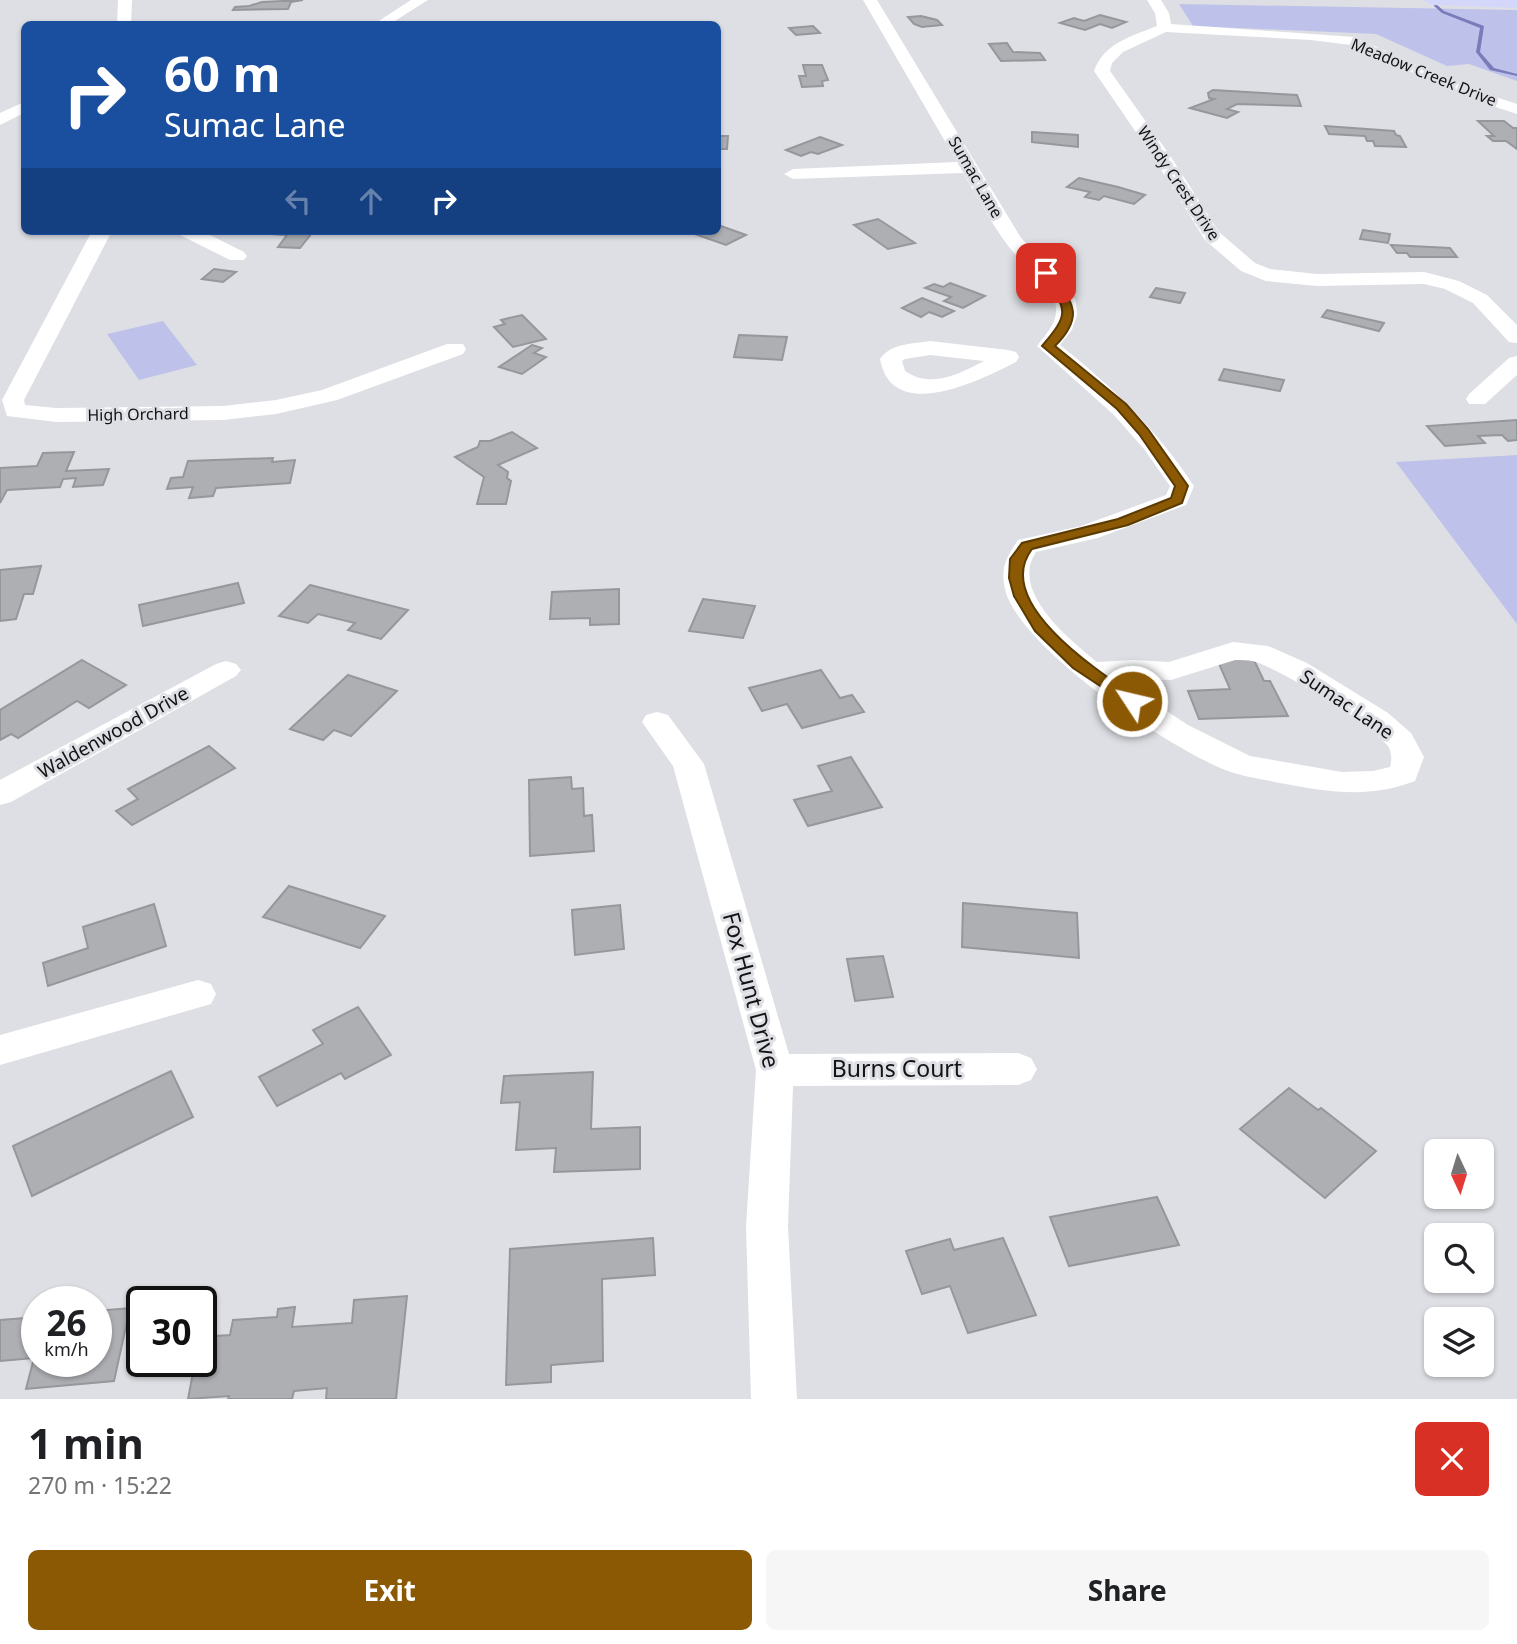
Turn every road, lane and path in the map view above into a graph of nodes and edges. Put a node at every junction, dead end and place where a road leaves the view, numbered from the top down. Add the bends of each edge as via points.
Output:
1 (125, 0) edge
2 (421, 0) edge
3 (870, 0) edge
4 (1154, 0) edge
5 (1432, 0) edge
6 (1517, 3) edge
7 (124, 21) edge
8 (386, 21) edge
9 (1164, 28) junction
10 (21, 109) edge
11 (1517, 109) edge
12 (0, 120) edge
13 (969, 167) junction
14 (793, 174) dead end
15 (100, 235) edge
16 (195, 235) edge
17 (237, 256) dead end
18 (1517, 337) edge
19 (1048, 346) junction
20 (456, 349) dead end
21 (1008, 356) dead end
22 (1517, 363) edge
23 (1477, 399) dead end
24 (226, 670) dead end
25 (1090, 673) junction
26 (657, 722) dead end
27 (0, 794) edge
28 (198, 994) dead end
29 (0, 1050) edge
30 (775, 1069) junction
31 (1018, 1069) dead end
32 (774, 1399) edge

1 - 7 street
2 - 8 street
3 - 13 street, Sumac Lane
4 - 9 street via 1165,19
5 - 6 main road
9 - 11 street, Meadow Creek Drive via 1354,41
9 - 18 street, Windy Crest Drive via 1112,54 1103,62 1102,71 1212,236 1230,254 1266,275 1317,280 1424,278 1452,285 1480,299
10 - 12 street
13 - 14 street
13 - 19 street, Sumac Lane via 1013,241 1065,299 1067,322
15 - 20 street, High Orchard via 13,400 15,411 56,415 223,413 276,407 329,395
16 - 17 street
19 - 21 street
19 - 25 street, Sumac Lane via 1122,407 1182,486 1177,500 1167,505 1089,532 1027,546 1017,559 1021,596 1040,628
22 - 23 street
24 - 27 street, Waldenwood Drive
25 - 25 street, Sumac Lane via 1171,671 1233,651 1258,652 1297,669 1377,720 1400,740 1408,757 1404,773 1386,782 1337,784 1240,764 1174,730
26 - 30 street, Fox Hunt Drive via 688,764
28 - 29 street
30 - 31 street, Burns Court
30 - 32 street, Fox Hunt Drive via 767,1226

